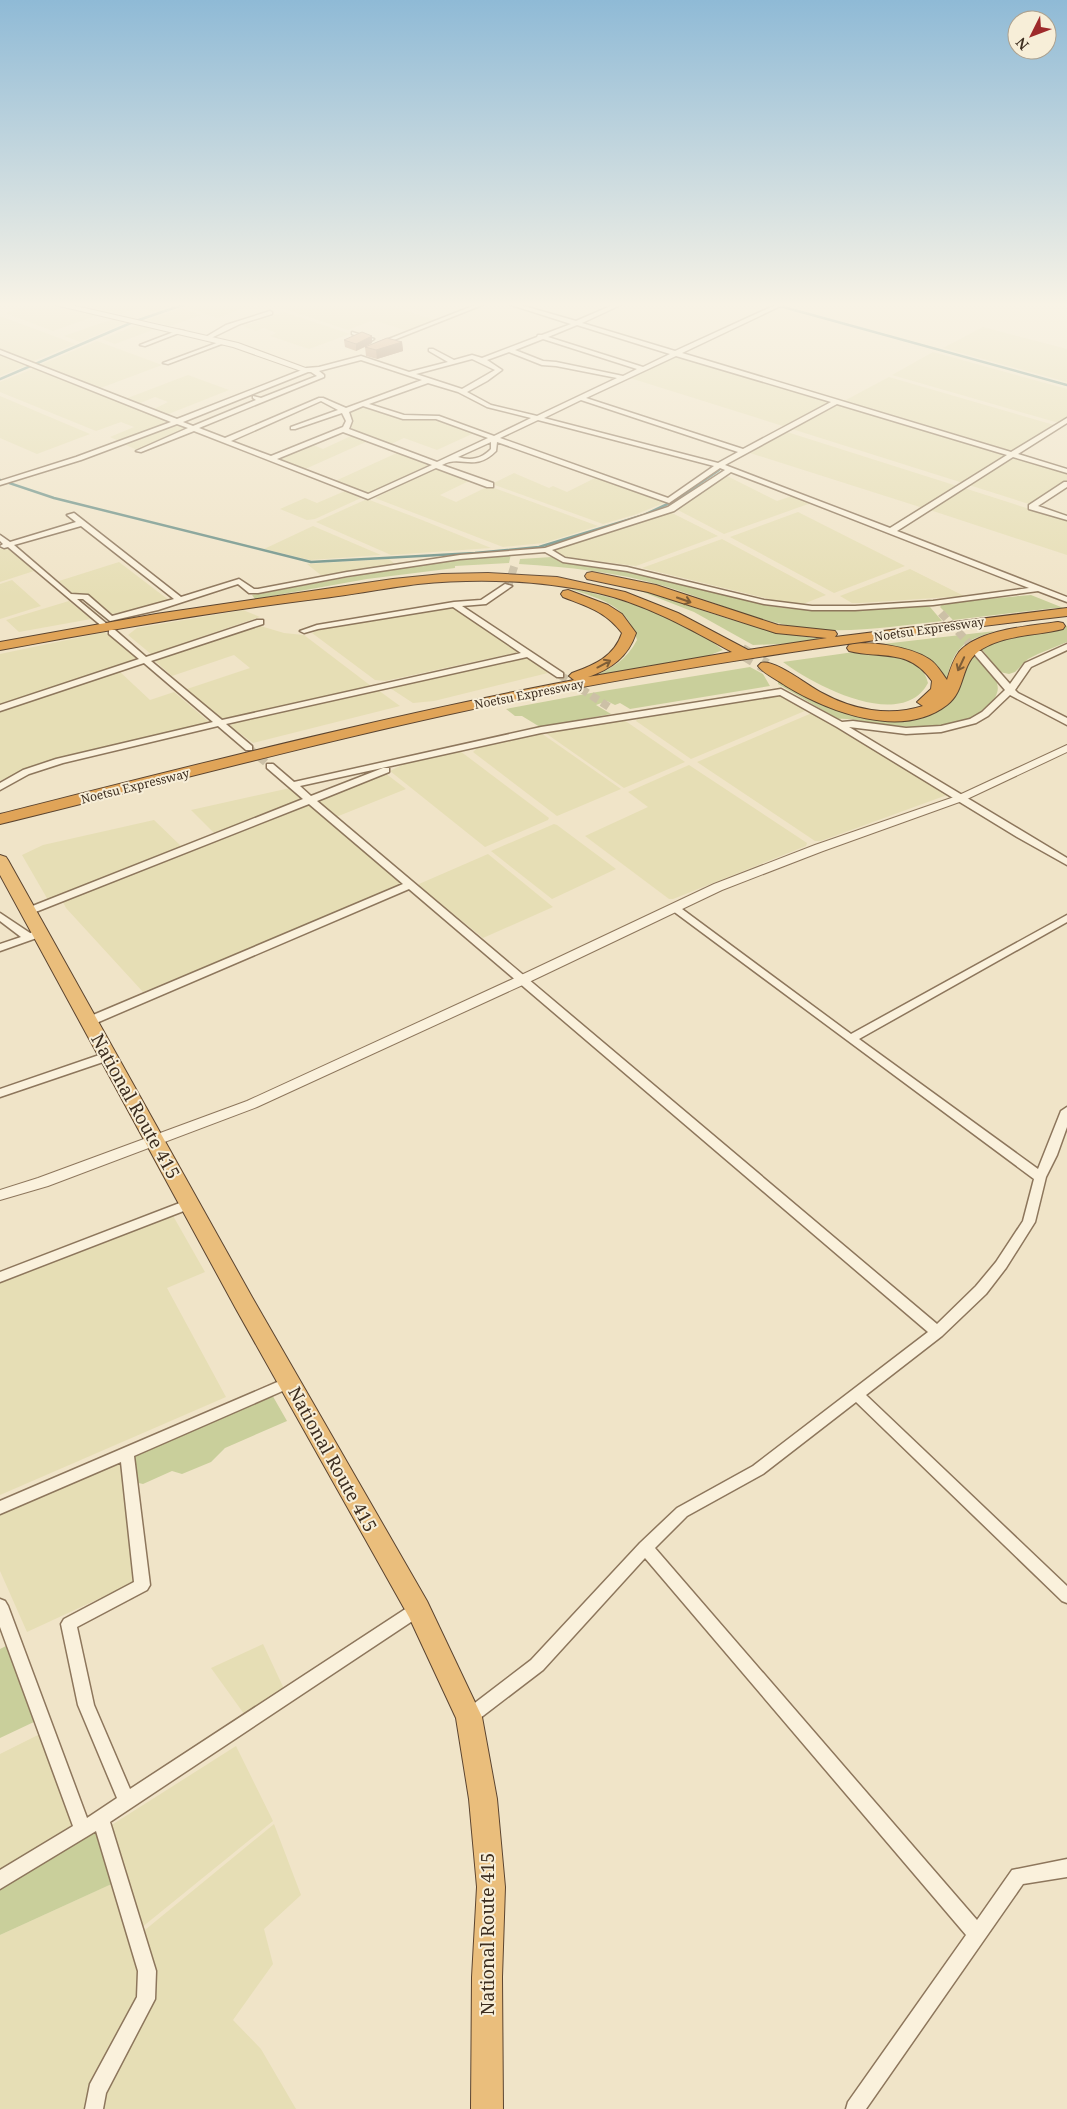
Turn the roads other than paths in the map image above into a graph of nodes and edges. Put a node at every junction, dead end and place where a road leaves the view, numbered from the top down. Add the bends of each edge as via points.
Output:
1 (122, 400) edge
2 (230, 400) edge
3 (261, 400) edge
4 (318, 400) edge
5 (324, 400) edge
6 (373, 400) edge
7 (478, 400) edge
8 (575, 400) edge
9 (587, 400) edge
10 (831, 400) edge
11 (836, 402) junction
12 (363, 404) junction
13 (344, 411) junction
14 (536, 418) junction
15 (1067, 420) edge
16 (176, 422) junction
17 (293, 428) dead end
18 (346, 428) junction
19 (192, 429) junction
20 (494, 439) junction
21 (224, 441) junction
22 (139, 451) dead end
23 (744, 452) junction
24 (1013, 454) junction
25 (453, 458) junction
26 (270, 459) junction
27 (438, 465) junction
28 (719, 465) junction
29 (731, 469) junction
30 (1067, 471) edge
31 (0, 483) edge
32 (1067, 484) edge
33 (490, 485) dead end
34 (71, 516) dead end
35 (1067, 518) edge
36 (82, 523) junction
37 (891, 531) junction
38 (0, 537) edge
39 (4, 546) edge
40 (549, 552) junction
41 (517, 558) dead end
42 (435, 577) junction
43 (508, 586) tunnel mouth
44 (1038, 589) junction
45 (69, 596) junction
46 (1065, 598) edge
47 (180, 600) junction
48 (933, 603) junction
49 (454, 604) junction
50 (1067, 612) edge
51 (941, 613) tunnel mouth
52 (1067, 618) edge
53 (260, 622) dead end
54 (1067, 624) edge
55 (104, 626) dead end
56 (922, 629) junction
57 (304, 631) dead end
58 (112, 632) dead end
59 (0, 646) edge
60 (1067, 647) edge
61 (826, 649) junction
62 (978, 653) tunnel mouth
63 (528, 654) junction
64 (758, 658) junction
65 (145, 659) junction
66 (560, 675) tunnel mouth
67 (1011, 689) junction
68 (0, 708) edge
69 (612, 709) tunnel mouth
70 (624, 716) junction
71 (406, 719) junction
72 (1067, 722) edge
73 (220, 724) junction
74 (840, 724) junction
75 (249, 748) tunnel mouth
76 (1067, 748) edge
77 (402, 761) junction
78 (270, 766) tunnel mouth
79 (293, 785) junction
80 (0, 787) edge
81 (961, 798) junction
82 (311, 800) junction
83 (20, 816) junction
84 (0, 819) edge
85 (0, 824) edge
86 (1067, 862) edge
87 (1, 864) edge
88 (409, 885) junction
89 (674, 908) junction
90 (29, 911) junction
91 (0, 916) edge
92 (1067, 918) edge
93 (34, 935) junction
94 (0, 948) edge
95 (522, 980) junction
96 (90, 1021) junction
97 (852, 1038) junction
98 (108, 1056) junction
99 (0, 1092) edge
100 (1067, 1111) edge
101 (154, 1140) junction
102 (1040, 1177) junction
103 (0, 1195) edge
104 (190, 1204) junction
105 (0, 1278) edge
106 (937, 1332) junction
107 (289, 1382) junction
108 (857, 1395) junction
109 (127, 1453) junction
110 (0, 1508) edge
111 (645, 1548) junction
112 (1067, 1596) edge
113 (0, 1606) edge
114 (418, 1609) junction
115 (469, 1717) junction
116 (127, 1801) junction
117 (101, 1818) junction
118 (83, 1830) junction
119 (1067, 1868) edge
120 (0, 1880) edge
121 (977, 1934) junction
122 (94, 2109) edge
123 (487, 2109) edge
124 (855, 2109) edge

1 - 16 street
2 - 16 street
3 - 19 street
4 - 21 street
5 - 13 street
6 - 12 street
7 - 14 street
8 - 14 street
9 - 23 street
10 - 11 street
11 - 23 street
11 - 24 street
12 - 13 street
12 - 20 street via 403,417 437,416
13 - 17 street
13 - 18 street via 349,421
14 - 20 street
14 - 28 street
15 - 24 street
16 - 19 street
16 - 31 street via 97,453
18 - 26 street
18 - 27 street
19 - 21 street
19 - 22 street
20 - 25 street
20 - 25 street via 494,450 477,461 466,463
20 - 28 street via 669,501
21 - 26 street
23 - 28 street
24 - 30 street
24 - 37 street
25 - 27 street
26 - 27 street via 368,497
27 - 33 street
28 - 29 street
29 - 37 street
29 - 40 street via 670,508
32 - 35 street via 1032,508
34 - 36 street
36 - 39 street
36 - 47 street
37 - 44 street
38 - 39 street
39 - 45 street
40 - 41 street
40 - 47 street via 460,557 258,591 252,591 240,581
40 - 48 street via 563,560 627,569 764,602 812,608
42 -> 56 highway via 479,570 567,572 622,580 776,629 834,635
42 - 59 highway
42 - 64 highway via 528,579 607,592 686,620
71 -> 42 highway via 580,675 614,659 627,643 629,633 617,617 581,598 513,582
43 - 49 street via 483,602
44 - 46 street
44 - 48 street
45 - 47 street via 85,597 110,619
45 - 55 street
48 - 51 street
49 - 57 street
49 - 63 street
50 - 56 highway, Noetsu Expressway
52 - 61 highway, Noetsu Expressway
53 - 65 street
54 -> 64 highway via 1008,635 969,650 942,702 905,716 884,716 844,708 809,693
56 - 64 highway, Noetsu Expressway
58 - 65 street
60 - 67 street via 1028,665
61 - 64 highway, Noetsu Expressway
61 - 64 highway via 867,648 910,656 930,667 940,681 938,691 912,706 879,708 842,700
62 - 67 street
63 - 66 street
63 - 73 street
64 - 71 highway, Noetsu Expressway via 570,685
64 - 83 highway, Noetsu Expressway via 455,714
65 - 68 street
65 - 73 street
67 - 72 street via 1015,695
67 - 74 street via 973,721 941,729 906,730
69 - 70 street
70 - 74 street via 781,692
70 - 77 street via 541,730
71 - 83 highway, Noetsu Expressway
73 - 75 street
73 - 80 street via 36,769
74 - 81 street
76 - 81 street
77 - 79 street
77 - 82 street
78 - 79 street
79 - 82 street
81 - 86 street
81 - 89 street via 819,848 718,887
82 - 88 street
82 - 90 street
83 - 84 highway, Noetsu Expressway
83 - 85 highway, Noetsu Expressway
87 - 90 highway, National Route 415
88 - 95 street
88 - 96 street
89 - 95 street
89 - 97 street
90 - 93 highway, National Route 415
91 - 93 street
92 - 97 street
93 - 94 street
93 - 96 highway, National Route 415
95 - 101 street via 252,1104
95 - 106 street
96 - 98 highway, National Route 415
97 - 102 street
98 - 99 street
98 - 101 highway, National Route 415
100 - 102 street
101 - 103 street
101 - 104 highway, National Route 415
102 - 106 street via 1029,1222 1001,1265 981,1290
104 - 105 street
104 - 107 highway, National Route 415
106 - 108 street
107 - 109 street
107 - 114 highway, National Route 415
108 - 111 street via 758,1470 682,1512
108 - 112 street
109 - 110 street
109 - 116 street via 142,1585 69,1624 86,1705
111 - 115 street via 537,1665
111 - 121 street
113 - 118 street
114 - 115 highway, National Route 415
114 - 116 street
115 - 123 highway, National Route 415 via 483,1799 491,1887
116 - 117 street
117 - 118 street
117 - 122 street via 148,1971 146,1999 96,2091
118 - 120 street
119 - 121 street via 1018,1876
121 - 124 street

